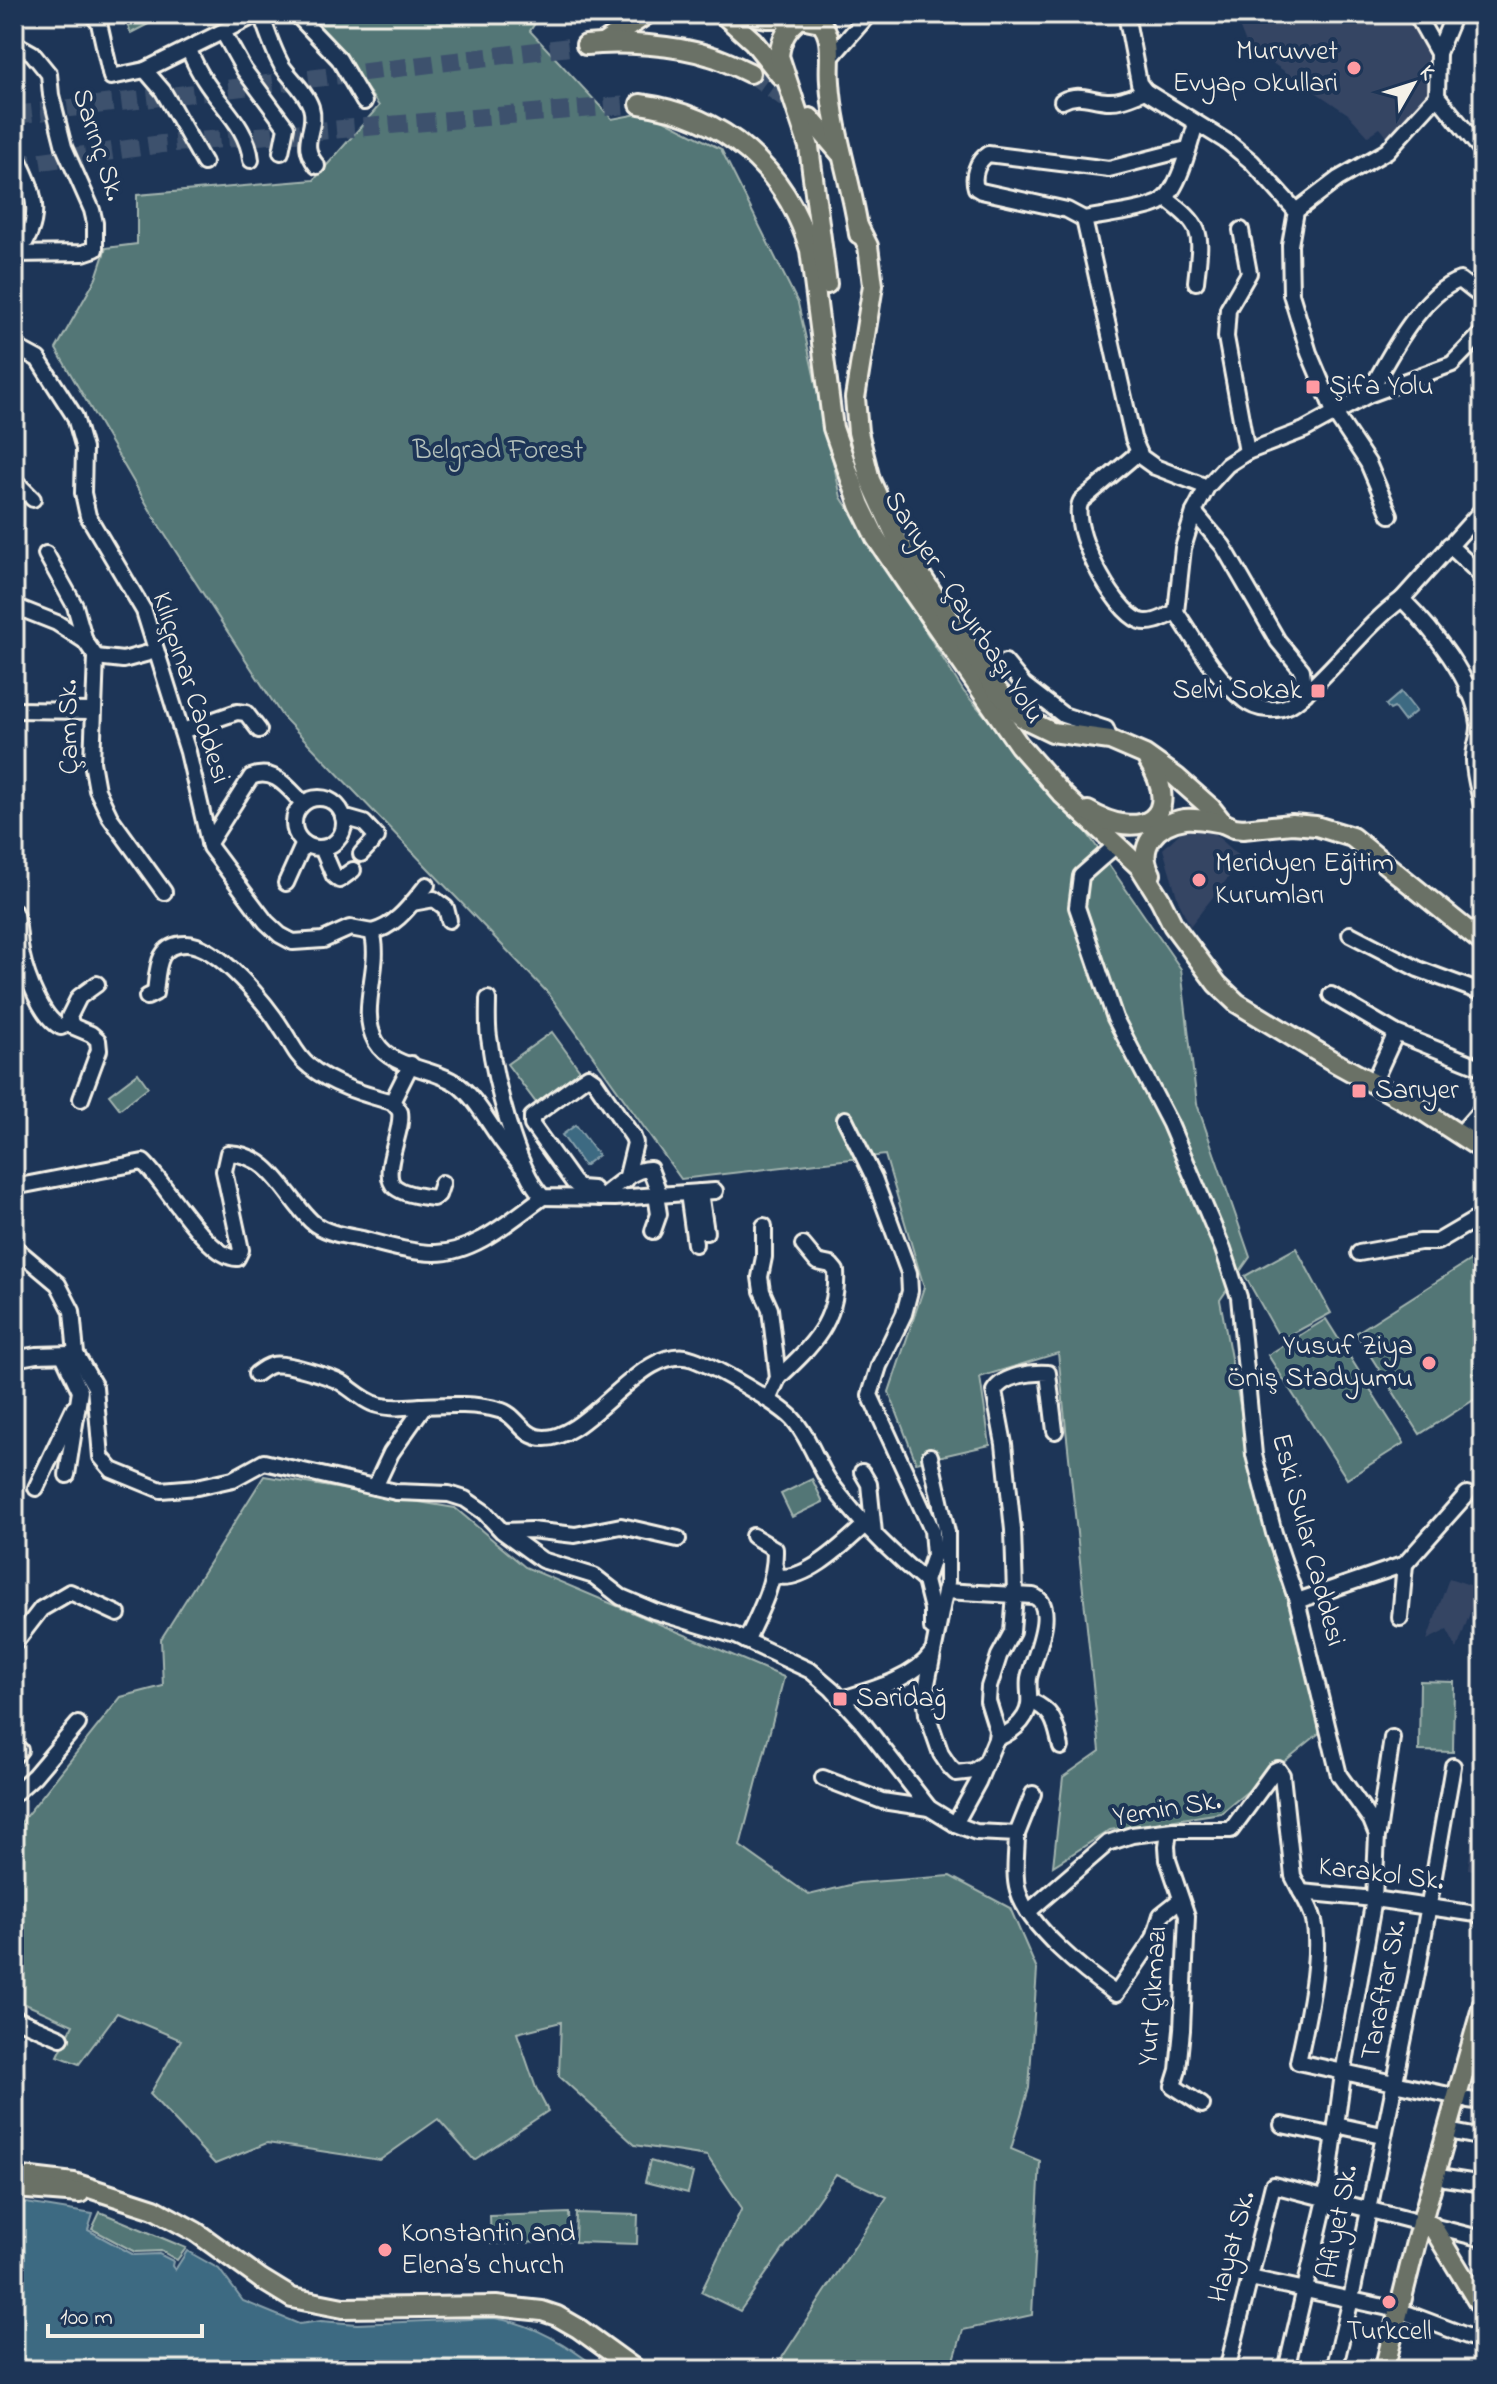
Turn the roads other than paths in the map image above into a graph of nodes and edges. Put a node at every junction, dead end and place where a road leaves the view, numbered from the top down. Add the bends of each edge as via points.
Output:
1 (92, 14) edge
2 (259, 14) edge
3 (296, 14) edge
4 (647, 14) edge
5 (723, 14) edge
6 (744, 14) edge
7 (869, 14) edge
8 (1126, 14) edge
9 (1416, 14) edge
10 (1454, 14) edge
11 (801, 18) junction
12 (223, 32) junction
13 (14, 43) edge
14 (189, 50) junction
15 (1438, 53) junction
16 (829, 60) junction
17 (145, 70) junction
18 (750, 73) tunnel mouth
19 (1145, 91) junction
20 (792, 95) junction
21 (1437, 96) junction
22 (1062, 101) dead end
23 (364, 102) dead end
24 (640, 104) tunnel mouth
25 (810, 118) tunnel mouth
26 (1196, 124) junction
27 (1187, 149) junction
28 (14, 151) edge
29 (281, 152) dead end
30 (1483, 152) edge
31 (841, 155) junction
32 (251, 160) dead end
33 (204, 163) dead end
34 (317, 166) dead end
35 (1165, 198) junction
36 (1296, 211) junction
37 (1084, 219) junction
38 (1241, 230) dead end
39 (16, 254) edge
40 (1196, 282) dead end
41 (1483, 298) edge
42 (1483, 332) edge
43 (14, 346) edge
44 (827, 368) junction
45 (1368, 395) junction
46 (1334, 412) junction
47 (1139, 452) junction
48 (1247, 452) junction
49 (14, 480) edge
50 (1207, 487) junction
51 (33, 499) dead end
52 (1483, 509) edge
53 (1194, 512) junction
54 (1390, 515) dead end
55 (1449, 545) junction
56 (46, 554) dead end
57 (1483, 577) edge
58 (1402, 599) junction
59 (14, 606) edge
60 (1176, 612) junction
61 (85, 641) junction
62 (156, 651) junction
63 (96, 657) junction
64 (1005, 662) dead end
65 (1483, 681) edge
66 (1467, 691) junction
67 (1305, 694) junction
68 (14, 710) edge
69 (92, 711) junction
70 (1481, 726) edge
71 (259, 730) dead end
72 (182, 731) junction
73 (1110, 740) junction
74 (1145, 755) junction
75 (1480, 784) edge
76 (303, 803) junction
77 (1074, 805) junction
78 (1483, 810) edge
79 (343, 817) junction
80 (1223, 823) junction
81 (209, 843) junction
82 (304, 843) junction
83 (1116, 845) junction
84 (322, 848) junction
85 (361, 854) dead end
86 (353, 870) dead end
87 (286, 883) dead end
88 (427, 885) dead end
89 (164, 892) dead end
90 (1160, 899) junction
91 (411, 903) junction
92 (14, 912) edge
93 (449, 920) dead end
94 (372, 932) junction
95 (1350, 934) dead end
96 (1483, 943) edge
97 (97, 984) dead end
98 (1483, 993) edge
99 (1331, 995) dead end
100 (147, 997) dead end
101 (488, 999) dead end
102 (71, 1023) junction
103 (1396, 1033) junction
104 (411, 1064) junction
105 (1483, 1068) edge
106 (1373, 1083) junction
107 (81, 1099) dead end
108 (392, 1102) junction
109 (1483, 1108) edge
110 (845, 1119) dead end
111 (1459, 1135) junction
112 (1483, 1150) edge
113 (526, 1171) junction
114 (626, 1180) junction
115 (442, 1183) dead end
116 (14, 1187) edge
117 (701, 1192) junction
118 (658, 1195) junction
119 (543, 1197) junction
120 (600, 1198) junction
121 (1483, 1215) edge
122 (764, 1226) dead end
123 (653, 1231) dead end
124 (706, 1232) dead end
125 (695, 1244) dead end
126 (803, 1245) dead end
127 (14, 1247) edge
128 (1359, 1253) dead end
129 (69, 1354) junction
130 (14, 1359) edge
131 (256, 1374) dead end
132 (778, 1378) junction
133 (768, 1400) junction
134 (78, 1401) junction
135 (424, 1406) junction
136 (1055, 1431) dead end
137 (930, 1456) dead end
138 (862, 1472) dead end
139 (67, 1475) dead end
140 (375, 1487) junction
141 (36, 1488) dead end
142 (1467, 1494) dead end
143 (870, 1529) junction
144 (502, 1531) junction
145 (753, 1536) dead end
146 (678, 1539) dead end
147 (1405, 1564) junction
148 (775, 1566) junction
149 (925, 1581) junction
150 (945, 1591) junction
151 (1015, 1594) junction
152 (1297, 1601) junction
153 (118, 1614) dead end
154 (1400, 1618) dead end
155 (746, 1641) junction
156 (14, 1644) edge
157 (932, 1655) junction
158 (842, 1699) junction
159 (1031, 1701) junction
160 (78, 1724) dead end
161 (1392, 1738) dead end
162 (996, 1739) junction
163 (1061, 1747) dead end
164 (985, 1763) junction
165 (1453, 1766) dead end
166 (823, 1778) dead end
167 (14, 1794) edge
168 (1033, 1794) dead end
169 (929, 1808) junction
170 (955, 1824) junction
171 (1169, 1831) junction
172 (1017, 1834) junction
173 (1377, 1835) junction
174 (1301, 1892) junction
175 (1374, 1899) junction
176 (1180, 1900) junction
177 (1428, 1906) junction
178 (1028, 1912) junction
179 (1483, 1915) edge
180 (1483, 2004) edge
181 (14, 2018) edge
182 (61, 2038) dead end
183 (1483, 2038) edge
184 (1343, 2074) junction
185 (1393, 2083) junction
186 (1470, 2100) edge
187 (1202, 2105) dead end
188 (1282, 2125) dead end
189 (1335, 2131) junction
190 (1458, 2133) junction
191 (1382, 2135) junction
192 (1483, 2138) edge
193 (14, 2176) edge
194 (1445, 2178) junction
195 (1483, 2184) edge
196 (14, 2188) edge
197 (103, 2193) junction
198 (1326, 2199) junction
199 (1368, 2209) junction
200 (1427, 2224) junction
201 (1483, 2239) edge
202 (1250, 2278) junction
203 (1305, 2289) junction
204 (1351, 2299) junction
205 (1483, 2310) edge
206 (1404, 2312) junction
207 (1483, 2342) edge
208 (636, 2370) edge
209 (1227, 2370) edge
210 (1286, 2370) edge
211 (1334, 2370) edge
212 (1384, 2370) edge
213 (1395, 2370) edge

1 - 17 street via 99,23 111,77
2 - 12 street
2 - 34 street via 283,67 311,105 306,142
3 - 23 street via 339,59
4 - 18 main road via 595,44 708,55
5 - 20 main road via 765,54
6 - 11 main road
7 - 16 street
8 - 19 street
9 - 15 street
10 - 15 street
11 - 16 main road via 826,28
11 - 20 main road via 789,26 780,46
12 - 14 street
12 - 29 street via 286,127
13 - 39 street, Sarınç Sk. via 32,53 49,74 64,147 95,223 95,249
14 - 17 street
14 - 32 street via 242,129
15 - 21 street
16 - 31 main road
17 - 33 street
19 - 22 street via 1110,101 1086,96
19 - 26 street
20 - 44 main road via 816,185 831,329
21 - 30 street
21 - 36 street via 1387,151
24 - 44 main road, Sarıyer - Çayırbaşı Yolu via 715,126 747,148 778,181 810,250
25 - 31 main road
26 - 27 street
26 - 36 street via 1252,162
27 - 35 street
27 - 37 street via 1109,169 988,154 978,165 974,181 981,191 1067,210
28 - 39 street via 31,189 35,215 32,231
31 - 73 main road via 870,308 855,398 858,432 870,480 898,541 996,689 1023,718 1052,732
35 - 37 street
35 - 40 street via 1198,229
36 - 46 street via 1291,294
37 - 47 street
38 - 48 street via 1249,273 1228,309 1226,337
41 - 45 street via 1460,280 1449,284 1418,315
42 - 45 street via 1452,364
43 - 62 street, Kılıçpınar Caddesi via 38,359 75,417 84,449 88,516 144,611
44 - 77 main road, Sarıyer - Çayırbaşı Yolu via 837,439 876,538 1019,745
45 - 46 street
46 - 48 street
46 - 54 street via 1368,463
47 - 50 street via 1155,467
47 - 60 street via 1081,501 1078,512 1092,560 1117,602 1142,622
48 - 50 street
49 - 51 street
50 - 53 street
52 - 55 street
53 - 60 street via 1183,548
53 - 67 street via 1223,546 1278,641 1302,670
55 - 57 street
55 - 58 street
56 - 61 street via 75,606
58 - 66 street via 1436,634
58 - 67 street
59 - 61 street
60 - 67 street via 1223,680 1245,702 1268,710 1290,705
61 - 63 street, Çam Sk.
62 - 63 street via 123,660
62 - 72 street, Kılıçpınar Caddesi
63 - 69 street, Çam Sk.
64 - 73 street via 1024,685 1063,715 1106,729
65 - 66 street
66 - 70 street
68 - 69 street
69 - 89 street, Çam Sk. via 97,790
70 - 75 street via 1473,760
71 - 72 street via 246,713 237,712
72 - 81 street, Kılıçpınar Caddesi
73 - 74 main road
74 - 77 main road via 1157,775 1160,807 1143,825 1121,825
74 - 80 main road
75 - 78 street
76 - 79 street via 331,801
76 - 81 street via 277,777 256,774
76 - 82 street via 294,821
77 - 83 main road, Sarıyer - Çayırbaşı Yolu
79 - 84 street via 341,834
79 - 85 street via 364,823 377,837
80 - 90 main road via 1178,820 1148,841 1144,855
80 - 96 main road via 1243,829 1316,826 1352,837
81 - 94 street, Kılıçpınar Caddesi via 280,935 293,942 323,940 350,928
82 - 84 street
82 - 87 street
83 - 90 main road, Sarıyer - Çayırbaşı Yolu via 1140,867
83 - 152 street, Eski Sular Caddesi via 1081,876 1077,907 1115,1018 1170,1124 1239,1297 1254,1455
84 - 86 street via 339,880
88 - 91 street
90 - 106 main road via 1173,925 1237,1003
91 - 93 street via 434,899 446,908
91 - 94 street via 385,929
92 - 102 street via 21,954 41,1003 55,1025
94 - 104 street via 375,1040 385,1054
95 - 98 street via 1418,969
97 - 102 street via 72,1007
99 - 103 street
100 - 108 street via 155,993 164,953 174,945 191,944 212,953 257,996 308,1066
101 - 113 street via 497,1083
102 - 107 street via 98,1040
103 - 105 street
103 - 106 street
104 - 108 street
104 - 113 street via 458,1084
106 - 111 main road
108 - 115 street via 400,1111 400,1124 391,1181 406,1192 433,1198
109 - 111 street
110 - 149 street via 874,1178 909,1273 904,1314 870,1395 932,1530 934,1555
111 - 112 main road
113 - 119 street
114 - 118 street via 650,1169
114 - 120 street
114 - 120 street via 633,1137 588,1076 537,1112 532,1125 573,1182 593,1189
116 - 119 street via 143,1162 197,1230 233,1259 241,1250 224,1171 228,1153 260,1164 279,1179 312,1222 333,1233 436,1253 471,1244
117 - 118 street
117 - 124 street
117 - 125 street
118 - 120 street
118 - 123 street
119 - 120 street
121 - 128 street via 1437,1242
122 - 132 street via 760,1277 770,1309
126 - 132 street via 817,1262 836,1271 838,1294 818,1337
127 - 129 street via 58,1284 72,1311
129 - 130 street
129 - 134 street
129 - 140 street via 95,1387 101,1457 112,1470 134,1480 161,1490 197,1487 233,1479 264,1462
131 - 135 street via 272,1365 292,1367 339,1381 377,1405
132 - 133 street
133 - 135 street via 679,1356 639,1374 588,1417 550,1437 537,1438 510,1414 492,1408
133 - 143 street via 792,1419 828,1479
134 - 139 street
134 - 141 street
135 - 140 street
136 - 151 street via 1048,1373 1008,1378 997,1385
137 - 150 street via 947,1532
138 - 143 street via 869,1484
140 - 144 street via 465,1499
142 - 147 street
143 - 148 street via 821,1562 785,1578 777,1576
143 - 149 street
144 - 146 street via 575,1535 621,1526
144 - 155 street via 542,1560 594,1576 621,1597
145 - 148 street via 775,1549
147 - 152 street
147 - 154 street
148 - 155 street
149 - 157 street via 932,1609
150 - 151 street
150 - 157 street
151 - 159 street via 1043,1603 1044,1624 1029,1679
151 - 162 street via 1012,1632 989,1687
152 - 173 street, Eski Sular Caddesi via 1339,1775
153 - 156 street via 70,1592 41,1609
155 - 158 street via 811,1671
157 - 158 street via 910,1672
157 - 164 street via 925,1694 941,1754 956,1773
158 - 169 street
159 - 162 street via 1011,1733
159 - 163 street via 1054,1718
160 - 167 street
161 - 173 street
162 - 164 street
164 - 170 street
165 - 177 street, Taraftar Sk.
166 - 169 street via 882,1801
168 - 172 street
169 - 170 street
170 - 172 street via 976,1832
171 - 174 street, Yemin Sk. via 1231,1830 1278,1769 1293,1876
171 - 176 street, Yurt Çıkmazı via 1168,1860
171 - 178 street, Yemin Sk. via 1108,1843
172 - 178 street via 1017,1889
173 - 175 street
174 - 175 street, Karakol Sk.
174 - 184 street, Karakol Sk. via 1315,1925 1298,2062
175 - 177 street, Karakol Sk.
175 - 184 street
176 - 178 street via 1161,1915 1154,1938 1116,1994 1063,1951
176 - 187 street, Yurt Çıkmazı via 1187,1916 1186,1951 1173,2086
177 - 179 street, Karakol Sk.
177 - 185 street, Taraftar Sk.
180 - 186 main road
181 - 182 street
183 - 186 main road
184 - 185 street
184 - 189 street
185 - 186 street
185 - 191 street, Afiyet Sk.
186 - 190 main road
186 - 200 main road
188 - 189 street
189 - 191 street
189 - 198 street
190 - 192 street
190 - 194 main road
191 - 199 street, Afiyet Sk.
193 - 197 main road via 61,2180
194 - 195 street
194 - 200 main road
196 - 197 main road
197 - 208 main road via 154,2209 196,2232 292,2298 343,2308 496,2306 542,2311 578,2328
198 - 199 street
198 - 202 street, Hayat Sk. via 1273,2185
198 - 203 street
199 - 200 street
199 - 204 street, Afiyet Sk.
200 - 201 street
200 - 205 main road
200 - 206 main road
202 - 203 street
202 - 209 street, Hayat Sk.
203 - 204 street
203 - 210 street
204 - 206 street
204 - 211 street, Afiyet Sk.
206 - 207 street
206 - 212 main road
206 - 213 main road

